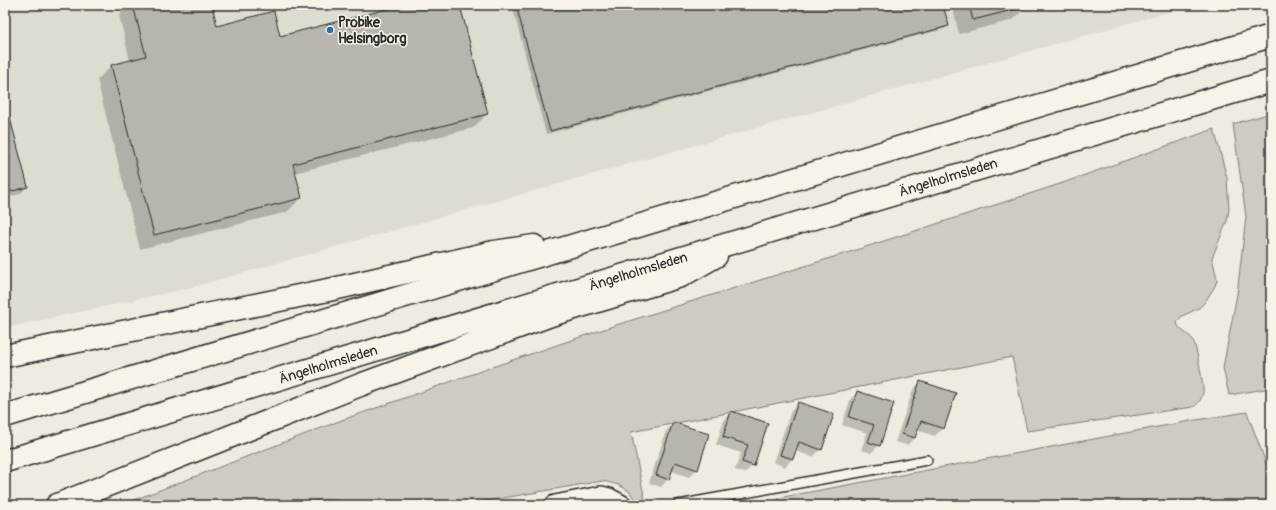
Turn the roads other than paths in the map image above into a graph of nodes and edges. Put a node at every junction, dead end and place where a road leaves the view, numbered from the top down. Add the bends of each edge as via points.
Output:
1 (1271, 36) edge
2 (1271, 80) edge
3 (609, 235) junction
4 (751, 237) junction
5 (5, 356) edge
6 (5, 416) edge
7 (927, 460) dead end
8 (5, 461) edge
9 (57, 505) edge
10 (555, 505) edge
11 (622, 505) edge
12 (678, 505) edge

1 - 3 highway
2 - 4 highway, Ängelholmsleden
3 - 5 highway via 494,252 333,289
3 - 6 highway
4 - 8 highway, Ängelholmsleden
4 - 9 highway via 681,276 514,328 360,385
7 - 12 lane
10 - 11 street via 601,496

